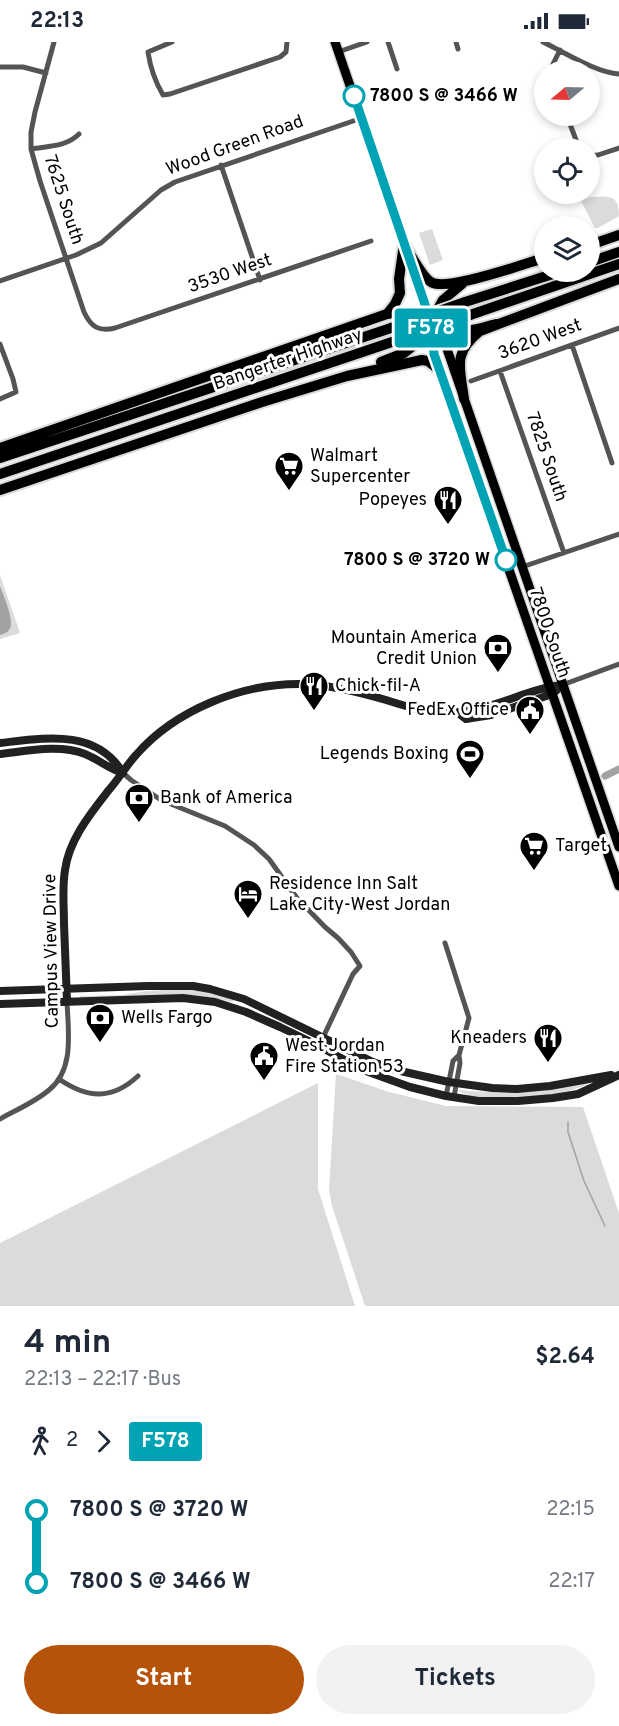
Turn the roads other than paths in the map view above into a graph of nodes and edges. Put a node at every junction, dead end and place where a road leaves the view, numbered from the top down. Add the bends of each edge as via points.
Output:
1 (54, 42) edge
2 (172, 42) edge
3 (286, 42) edge
4 (335, 42) edge
5 (367, 42) edge
6 (387, 42) edge
7 (456, 42) edge
8 (543, 42) edge
9 (458, 49) dead end
10 (560, 50) junction
11 (338, 52) junction
12 (555, 60) edge
13 (0, 68) edge
14 (397, 69) dead end
15 (46, 73) junction
16 (619, 74) edge
17 (362, 118) junction
18 (79, 134) dead end
19 (619, 148) edge
20 (32, 149) junction
21 (600, 154) edge
22 (221, 165) junction
23 (619, 235) edge
24 (371, 242) dead end
25 (600, 242) edge
26 (404, 244) junction
27 (619, 252) edge
28 (66, 258) junction
29 (600, 259) edge
30 (534, 261) edge
31 (619, 264) edge
32 (619, 279) edge
33 (260, 280) junction
34 (534, 280) edge
35 (0, 281) edge
36 (464, 282) junction
37 (387, 314) junction
38 (431, 322) junction
39 (497, 324) junction
40 (619, 328) edge
41 (99, 330) joint
42 (0, 344) edge
43 (572, 345) junction
44 (439, 370) junction
45 (500, 371) junction
46 (347, 376) junction
47 (471, 381) dead end
48 (0, 399) edge
49 (464, 399) junction
50 (0, 448) edge
51 (0, 458) edge
52 (612, 463) dead end
53 (0, 474) edge
54 (0, 490) edge
55 (619, 534) edge
56 (564, 553) junction
57 (522, 567) junction
58 (619, 664) edge
59 (562, 685) junction
60 (550, 690) junction
61 (0, 743) edge
62 (0, 754) edge
63 (123, 773) junction
64 (584, 786) junction
65 (612, 827) junction
66 (619, 847) edge
67 (619, 886) edge
68 (445, 943) dead end
69 (66, 989) junction
70 (0, 992) edge
71 (67, 1001) junction
72 (0, 1004) edge
73 (323, 1037) junction
74 (319, 1046) junction
75 (619, 1074) edge
76 (138, 1076) dead end
77 (59, 1079) junction
78 (452, 1083) junction
79 (450, 1096) junction
80 (0, 1119) edge

1 - 15 street, 7625 South
2 - 3 street via 148,52 163,95 280,57 286,52
4 - 11 main road, 7800 South
5 - 11 street
6 - 14 street
7 - 9 street
8 - 10 street
10 - 12 street
10 - 16 street via 605,72
11 - 17 main road, 7800 South
13 - 15 street via 23,67
15 - 20 street, 7625 South via 35,112
17 - 22 street, Wood Green Road
17 - 26 main road, 7800 South
18 - 20 street via 64,144
19 - 21 street
20 - 28 street, 7625 South
22 - 28 street, Wood Green Road via 174,182 101,243
22 - 33 street
23 - 25 highway
24 - 33 street, 3530 West
26 - 36 highway via 429,282
26 - 37 highway via 400,293
26 - 38 main road, 7800 South
27 - 29 highway
28 - 35 street, Wood Green Road
28 - 41 street, 7625 South via 87,319
30 - 36 highway
31 - 53 highway, Bangerter Highway, bridge
32 - 39 highway
33 - 41 street, 3530 West
34 - 51 highway, Bangerter Highway, bridge
36 - 38 highway via 443,300
37 - 38 highway via 407,313
37 - 50 highway
38 - 39 highway via 463,331
38 - 44 main road, 7800 South
38 - 46 highway via 409,350
38 - 49 main road, 7800 South via 447,349
39 - 49 highway via 480,331 462,352 459,363
40 - 43 street, 3620 West
42 - 48 street via 16,392
43 - 45 street, 3620 West
43 - 52 street
44 - 46 highway via 428,361 417,360
44 - 60 main road, 7800 South
45 - 47 street, 3620 West
45 - 56 street, 7825 South
46 - 54 highway
49 - 57 main road, 7800 South
55 - 56 street
56 - 57 street
57 - 59 main road, 7800 South
58 - 59 street
59 - 60 main road, Campus View Drive
59 - 65 main road, 7800 South
60 - 63 main road, Campus View Drive via 486,707 440,712 328,686 265,687 219,699 186,715 150,741
60 - 64 main road, 7800 South
61 - 63 main road via 72,739 104,752
62 - 63 main road via 72,750
63 - 69 main road, Campus View Drive via 90,815 67,860
63 - 73 street via 161,800 219,822 254,845 297,898 351,952 360,966
64 - 65 main road via 596,796 605,823
64 - 67 main road, 7800 South
65 - 66 main road, 7800 South
68 - 78 street via 468,1014 460,1063
69 - 70 main road
69 - 71 main road, Campus View Drive
69 - 73 main road via 210,988 244,999
71 - 72 main road
71 - 74 main road via 205,1000 246,1012
71 - 77 street, Campus View Drive via 68,1056
73 - 74 street
73 - 78 main road via 396,1070
74 - 79 main road via 363,1070
75 - 78 main road via 517,1089
75 - 79 main road via 578,1094 553,1098 479,1101
76 - 77 street via 120,1090 101,1094 80,1091
77 - 80 street via 43,1095
78 - 79 street

